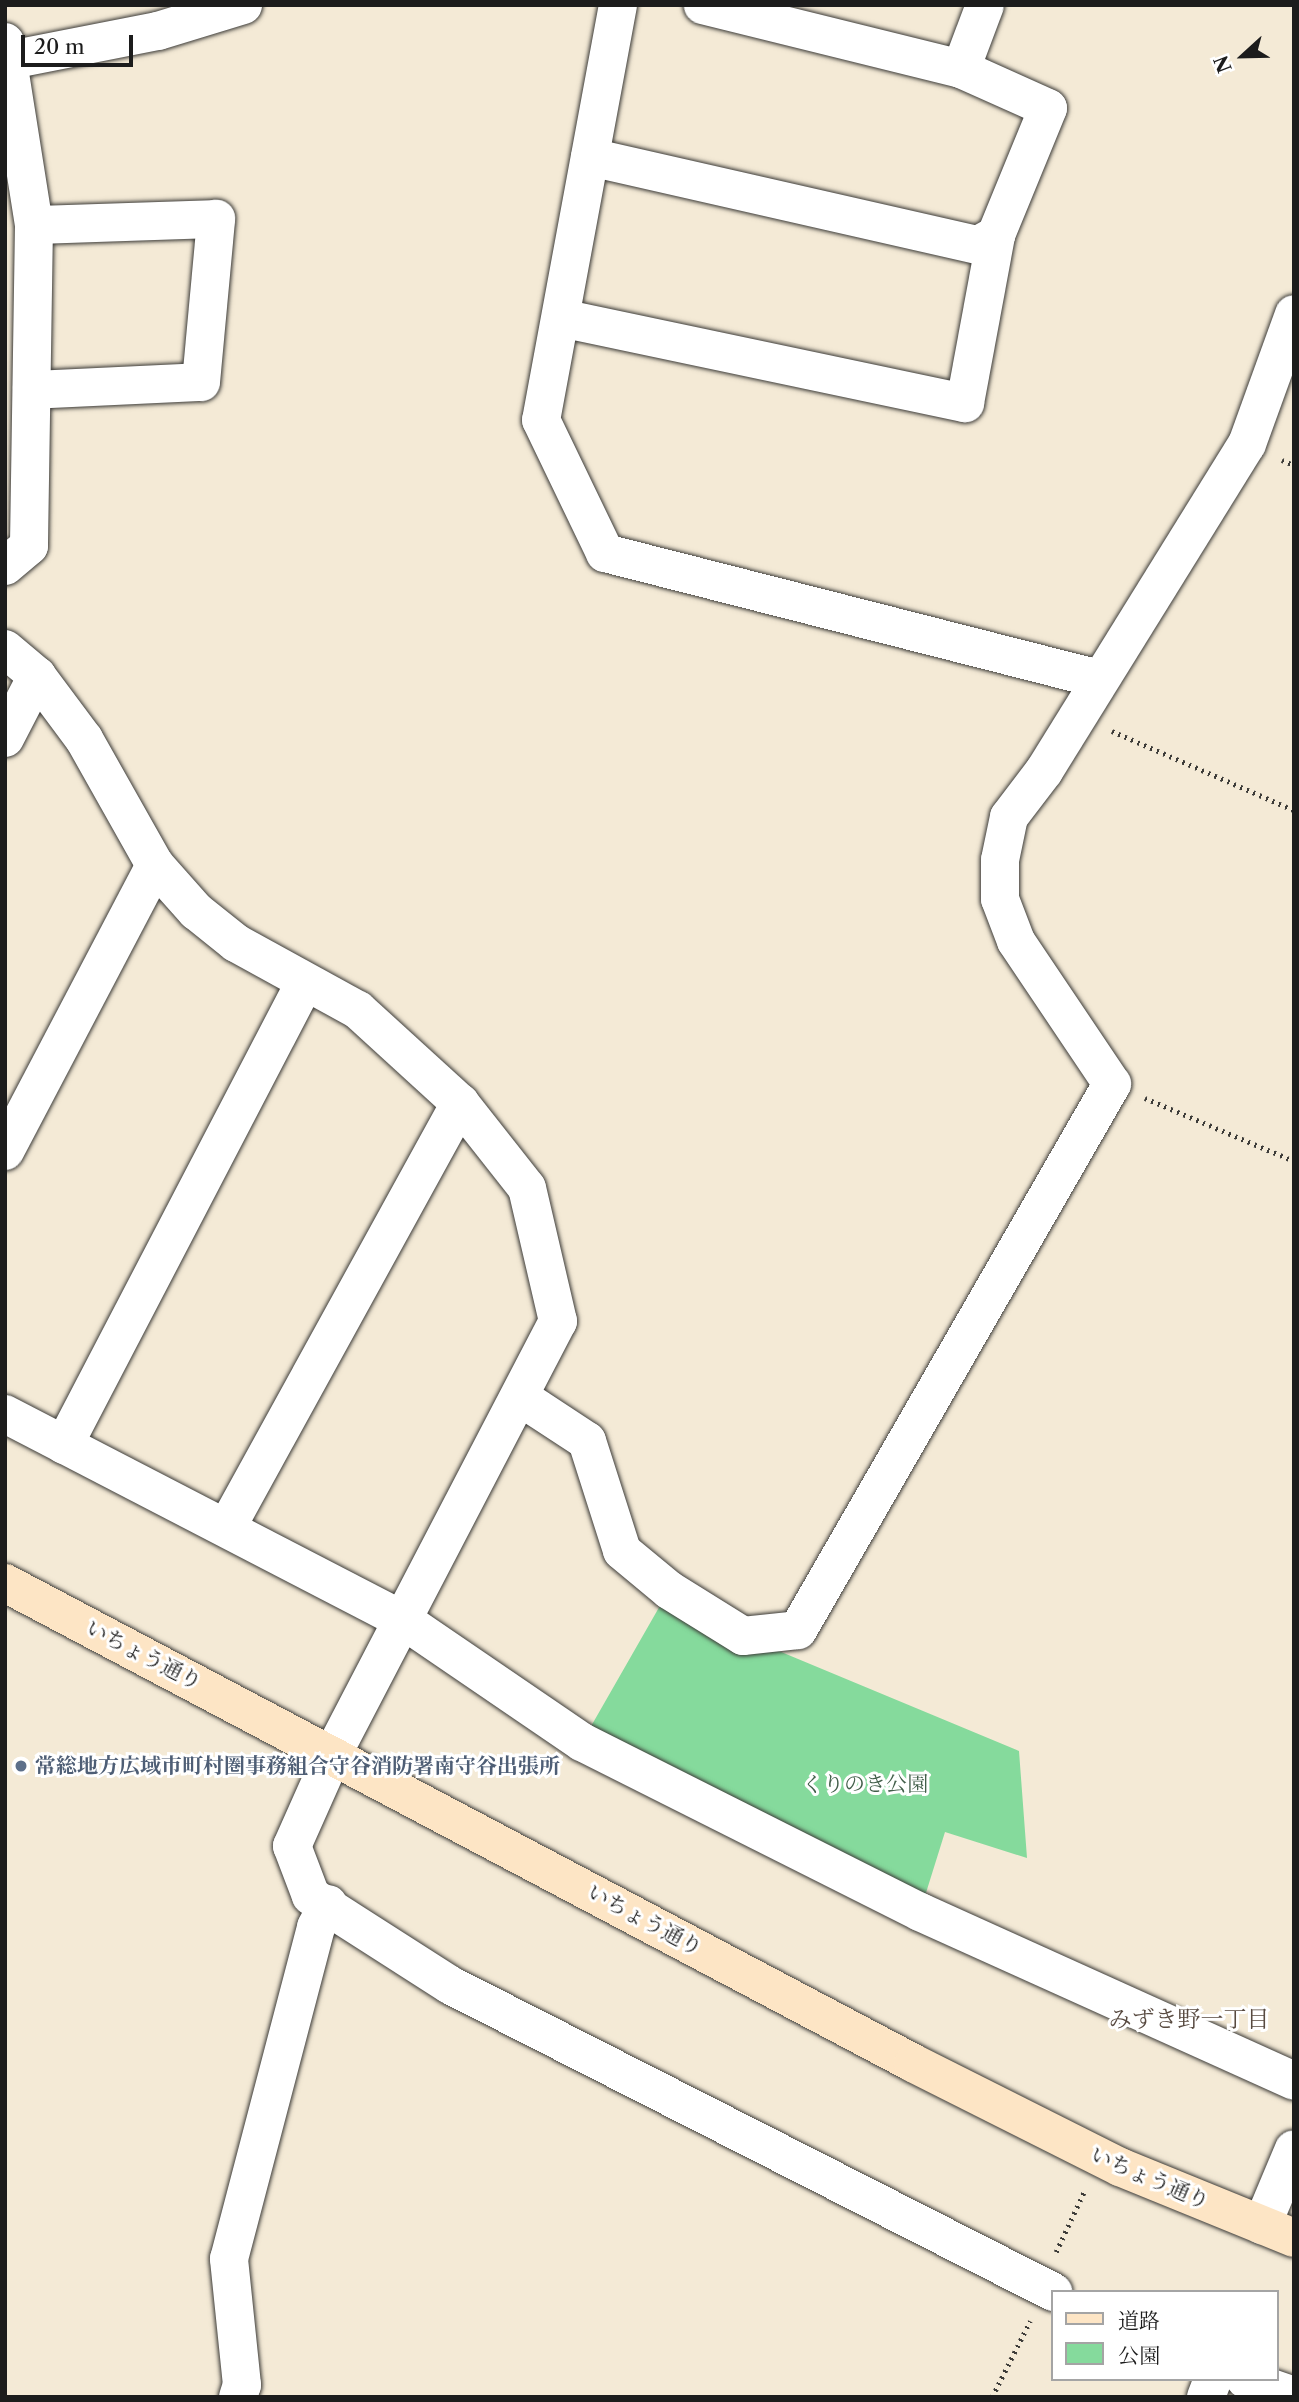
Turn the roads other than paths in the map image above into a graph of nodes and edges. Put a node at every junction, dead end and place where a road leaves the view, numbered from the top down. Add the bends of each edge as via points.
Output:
1 (243, 5) edge
2 (618, 5) edge
3 (703, 5) edge
4 (985, 5) edge
5 (778, 14) edge
6 (6, 55) edge
7 (961, 69) junction
8 (590, 157) junction
9 (34, 225) junction
10 (996, 235) junction
11 (1294, 314) edge
12 (561, 318) junction
13 (32, 390) junction
14 (5, 566) edge
15 (5, 649) edge
16 (37, 676) junction
17 (1099, 679) junction
18 (5, 738) edge
19 (155, 865) junction
20 (305, 982) junction
21 (460, 1102) junction
22 (5, 1152) edge
23 (520, 1397) junction
24 (5, 1414) edge
25 (64, 1445) junction
26 (227, 1527) junction
27 (5, 1583) edge
28 (403, 1620) junction
29 (333, 1754) junction
30 (328, 1903) junction
31 (1294, 2081) edge
32 (1294, 2150) edge
33 (1278, 2231) edge
34 (1049, 2290) edge
35 (1251, 2381) edge
36 (1294, 2396) edge
37 (238, 2397) edge

1 - 6 street via 158,31
2 - 8 street
3 - 5 street
4 - 7 street
5 - 7 street
6 - 9 street
7 - 10 street via 1048,108
8 - 10 street via 978,245
8 - 12 street
9 - 13 street
9 - 13 street via 216,219 201,382
10 - 12 street via 965,404
11 - 17 street via 1247,444
12 - 17 street via 541,420 605,553
13 - 14 street via 29,546
15 - 16 street
16 - 18 street
16 - 19 street via 84,738
17 - 23 street via 1044,771 1009,817 1000,860 1000,899 1016,941 1112,1084 798,1630 743,1636 659,1583 622,1551 587,1441
19 - 20 street via 195,911 236,943
19 - 22 street
20 - 21 street via 358,1010
20 - 25 street
21 - 23 street via 527,1188 558,1321
21 - 26 street
23 - 28 street
24 - 25 street
25 - 26 street
26 - 28 street
27 - 29 street, いちょう通り
28 - 29 street
28 - 31 street via 582,1742 920,1912
29 - 30 street via 292,1846 311,1896
29 - 33 street, いちょう通り via 961,2087 1120,2167
30 - 34 street via 450,1985
30 - 37 street via 316,1927 229,2259 242,2385
32 - 33 street
35 - 36 street

